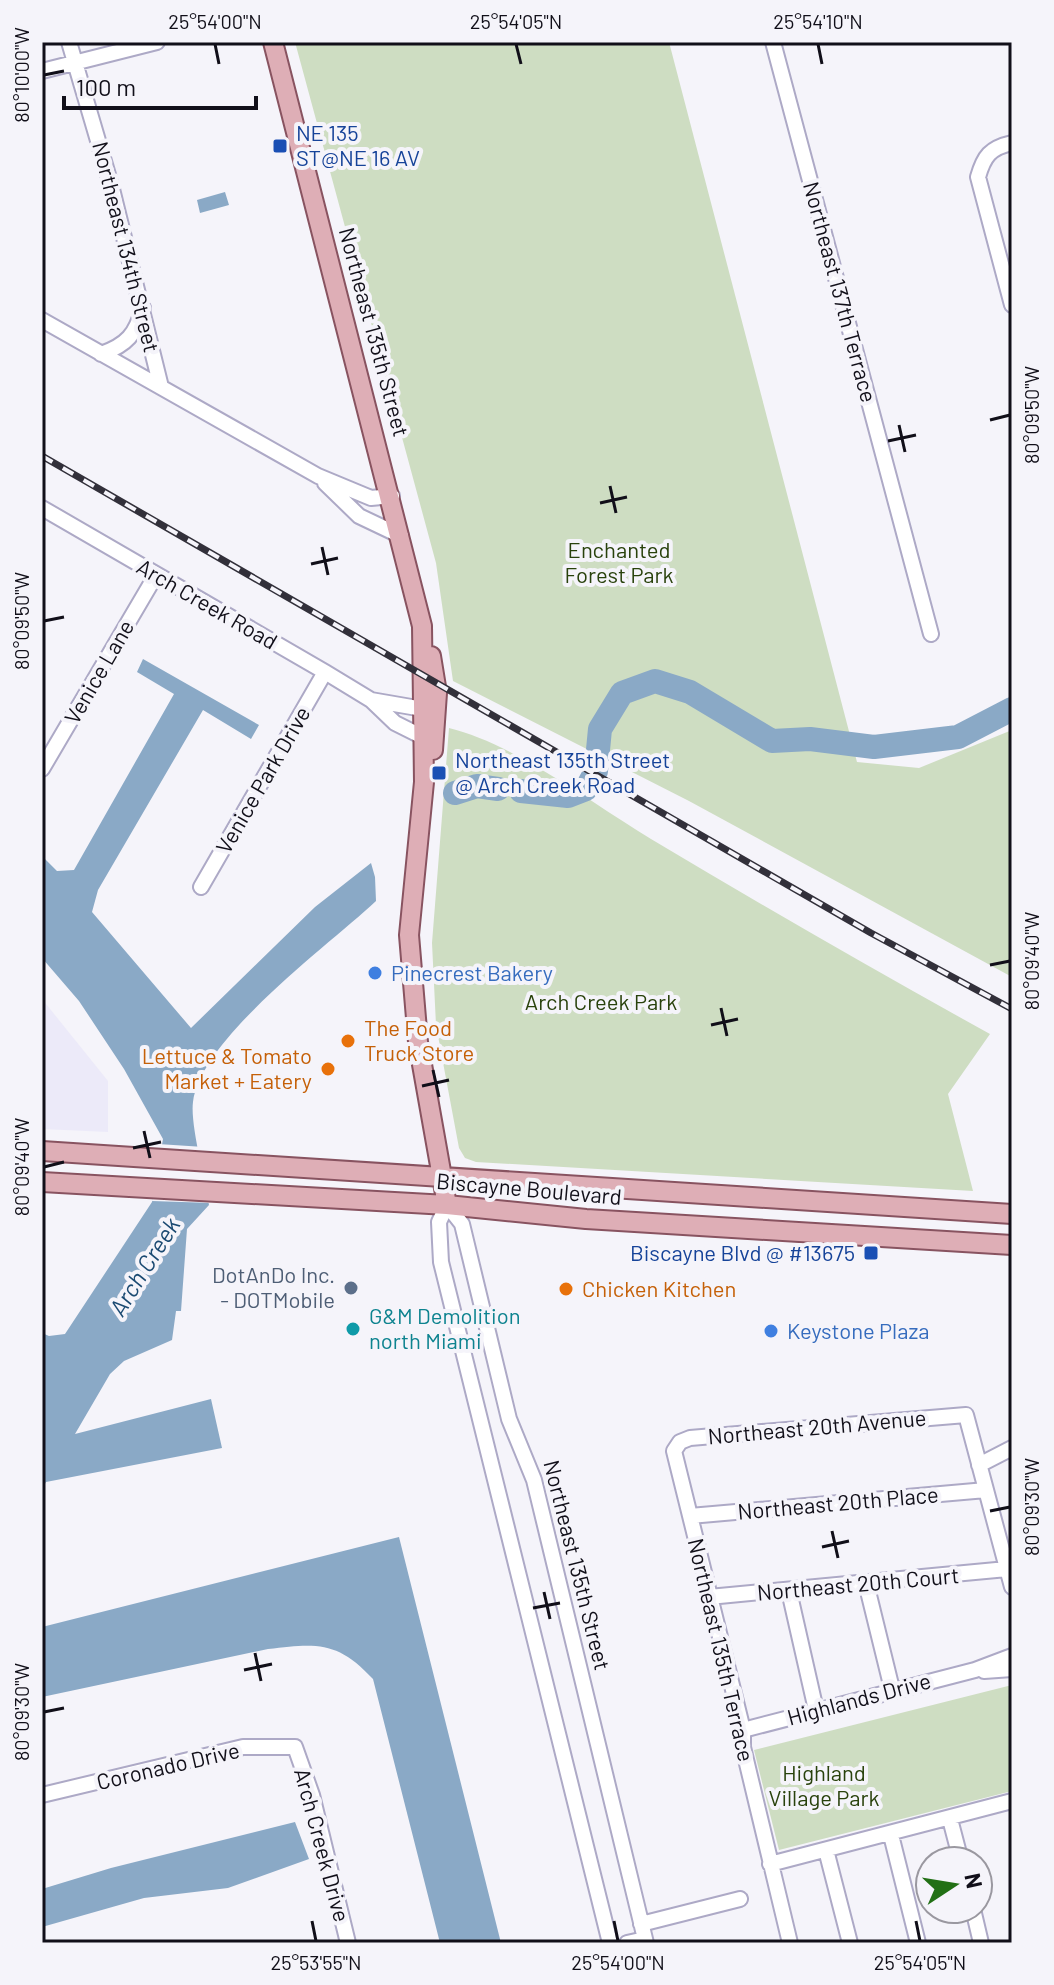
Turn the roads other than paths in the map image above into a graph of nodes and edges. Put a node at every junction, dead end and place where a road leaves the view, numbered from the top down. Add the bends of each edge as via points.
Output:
1 (69, 42) edge
2 (157, 42) edge
3 (273, 42) edge
4 (773, 42) edge
5 (76, 62) junction
6 (42, 71) edge
7 (1012, 143) edge
8 (1012, 305) edge
9 (143, 308) junction
10 (42, 320) edge
11 (101, 354) junction
12 (161, 387) junction
13 (319, 477) junction
14 (392, 496) junction
15 (42, 508) edge
16 (401, 536) junction
17 (156, 575) junction
18 (423, 634) junction
19 (931, 634) dead end
20 (325, 672) junction
21 (371, 700) junction
22 (423, 709) junction
23 (423, 737) junction
24 (42, 769) edge
25 (424, 782) junction
26 (201, 887) dead end
27 (42, 1151) edge
28 (441, 1176) junction
29 (42, 1182) edge
30 (756, 1197) junction
31 (447, 1205) junction
32 (1012, 1214) edge
33 (755, 1230) junction
34 (1012, 1245) edge
35 (1012, 1448) edge
36 (674, 1451) joint
37 (979, 1465) junction
38 (986, 1490) junction
39 (690, 1516) junction
40 (1007, 1569) junction
41 (866, 1583) junction
42 (1012, 1587) edge
43 (789, 1591) junction
44 (709, 1597) junction
45 (1012, 1656) edge
46 (1012, 1669) edge
47 (975, 1670) junction
48 (892, 1689) junction
49 (816, 1710) junction
50 (743, 1730) junction
51 (295, 1747) joint
52 (42, 1795) edge
53 (1011, 1806) edge
54 (950, 1819) junction
55 (891, 1835) junction
56 (957, 1845) edge
57 (826, 1850) junction
58 (770, 1864) junction
59 (740, 1899) dead end
60 (644, 1935) edge
61 (345, 1942) edge
62 (610, 1943) edge
63 (627, 1943) edge
64 (790, 1943) edge
65 (850, 1943) edge
66 (918, 1943) edge

1 - 5 street, Northeast 134th Street
2 - 5 street
3 - 14 main road, Northeast 135th Street
4 - 19 street, Northeast 137th Terrace
5 - 6 street
5 - 9 street, Northeast 134th Street
7 - 8 street via 984,157 978,177
9 - 11 street via 133,336
9 - 12 street, Northeast 134th Street
10 - 11 street
11 - 12 street
12 - 13 street
13 - 14 street via 371,498
13 - 16 street via 359,516
14 - 16 main road, Northeast 135th Street
15 - 17 street, Arch Creek Road
16 - 18 main road, Northeast 135th Street
17 - 20 street, Arch Creek Road
17 - 24 street, Venice Lane
18 - 22 main road, Northeast 135th Street
18 - 25 main road, Northeast 135th Street via 435,666 437,693 436,735
20 - 21 street, Arch Creek Road
20 - 26 street, Venice Park Drive
21 - 22 street, Arch Creek Road
21 - 23 street, Arch Creek Road via 395,723
22 - 23 main road, Northeast 135th Street
23 - 25 main road, Northeast 135th Street
25 - 28 main road, Northeast 135th Street via 409,935 418,1042
27 - 28 main road, Biscayne Boulevard
28 - 30 main road, Biscayne Boulevard
28 - 31 main road, Northeast 135th Street
29 - 31 main road, Biscayne Boulevard
30 - 32 main road, Biscayne Boulevard
30 - 33 main road
31 - 33 main road, Biscayne Boulevard
31 - 60 street, Northeast 135th Street via 462,1224 509,1419 534,1480
31 - 62 street, Northeast 135th Street via 439,1222 441,1262
33 - 34 main road, Biscayne Boulevard
35 - 37 street
36 - 37 street, Northeast 20th Avenue via 690,1438 966,1415
36 - 39 street, Northeast 135th Terrace
37 - 38 street
38 - 39 street, Northeast 20th Place
38 - 40 street
39 - 44 street, Northeast 135th Terrace
40 - 41 street, Northeast 20th Court
40 - 42 street
41 - 43 street, Northeast 20th Court
41 - 48 street
43 - 44 street, Northeast 20th Court
43 - 49 street
44 - 50 street, Northeast 135th Terrace
45 - 47 street, Highlands Drive
46 - 47 street, Highlands Drive
47 - 48 street, Highlands Drive
48 - 49 street, Highlands Drive
49 - 50 street, Highlands Drive
50 - 58 street, Northeast 135th Terrace
51 - 52 street, Coronado Drive via 243,1747
51 - 61 street, Arch Creek Drive via 312,1795
53 - 54 street
54 - 55 street
54 - 56 street
55 - 57 street
55 - 66 street
57 - 58 street
57 - 65 street
58 - 64 street, Northeast 135th Terrace
59 - 60 street
60 - 63 street

